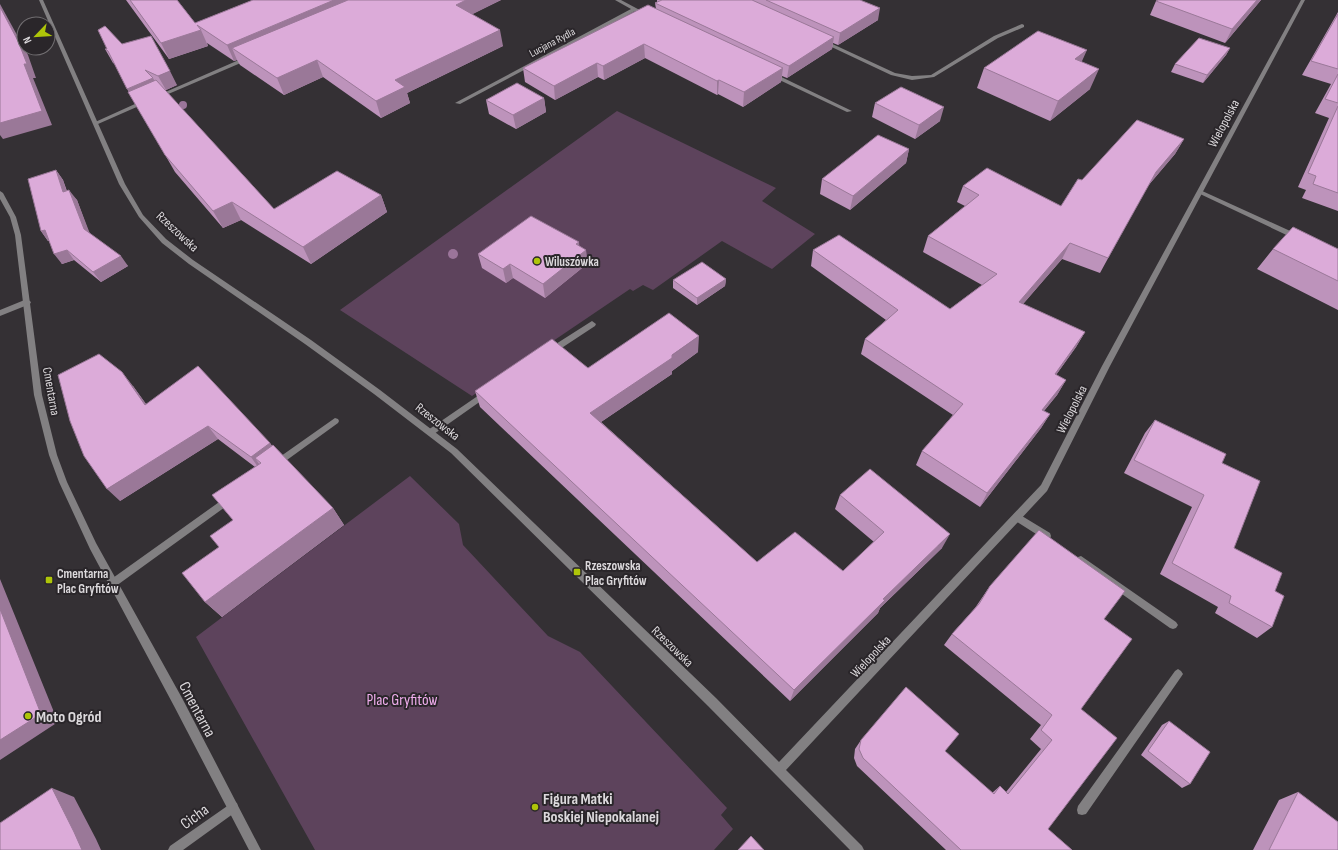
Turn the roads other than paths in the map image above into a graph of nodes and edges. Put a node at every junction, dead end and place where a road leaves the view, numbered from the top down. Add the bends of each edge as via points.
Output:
1 (41, 0) edge
2 (617, 0) edge
3 (1303, 0) edge
4 (635, 9) junction
5 (656, 19) edge
6 (1022, 26) dead end
7 (815, 39) edge
8 (252, 56) edge
9 (763, 70) edge
10 (458, 103) dead end
11 (849, 110) dead end
12 (96, 123) junction
13 (1200, 192) junction
14 (0, 193) edge
15 (1302, 239) edge
16 (27, 302) junction
17 (0, 313) edge
18 (592, 324) dead end
19 (545, 355) edge
20 (492, 390) edge
21 (335, 421) dead end
22 (431, 432) junction
23 (270, 468) edge
24 (238, 492) edge
25 (1017, 516) junction
26 (1057, 543) edge
27 (1070, 552) edge
28 (113, 583) junction
29 (1173, 625) dead end
30 (1178, 674) dead end
31 (779, 770) junction
32 (232, 807) junction
33 (1082, 810) dead end
34 (174, 850) edge
35 (255, 850) edge
36 (858, 850) edge

1 - 12 street, Rzeszowska
2 - 4 street
3 - 13 street, Wielopolska
4 - 5 street
4 - 10 street, Lucjana Rydla
6 - 7 street via 996,37 932,76 912,78 893,74
8 - 12 street
9 - 11 street
12 - 22 street, Rzeszowska via 122,184 141,216 164,240 191,262 308,342
13 - 15 street
13 - 25 street, Wielopolska via 1044,488
14 - 16 street, Cmentarna via 13,217 18,235
16 - 17 street
16 - 28 street, Cmentarna via 38,395 53,455 73,506
18 - 19 street
20 - 22 street
21 - 23 street
22 - 31 street, Rzeszowska via 454,451
24 - 28 street
25 - 26 street
25 - 31 street, Wielopolska
27 - 29 street
28 - 32 street, Cmentarna
30 - 33 street
31 - 36 street, Rzeszowska
32 - 34 street, Cicha
32 - 35 street, Cmentarna

